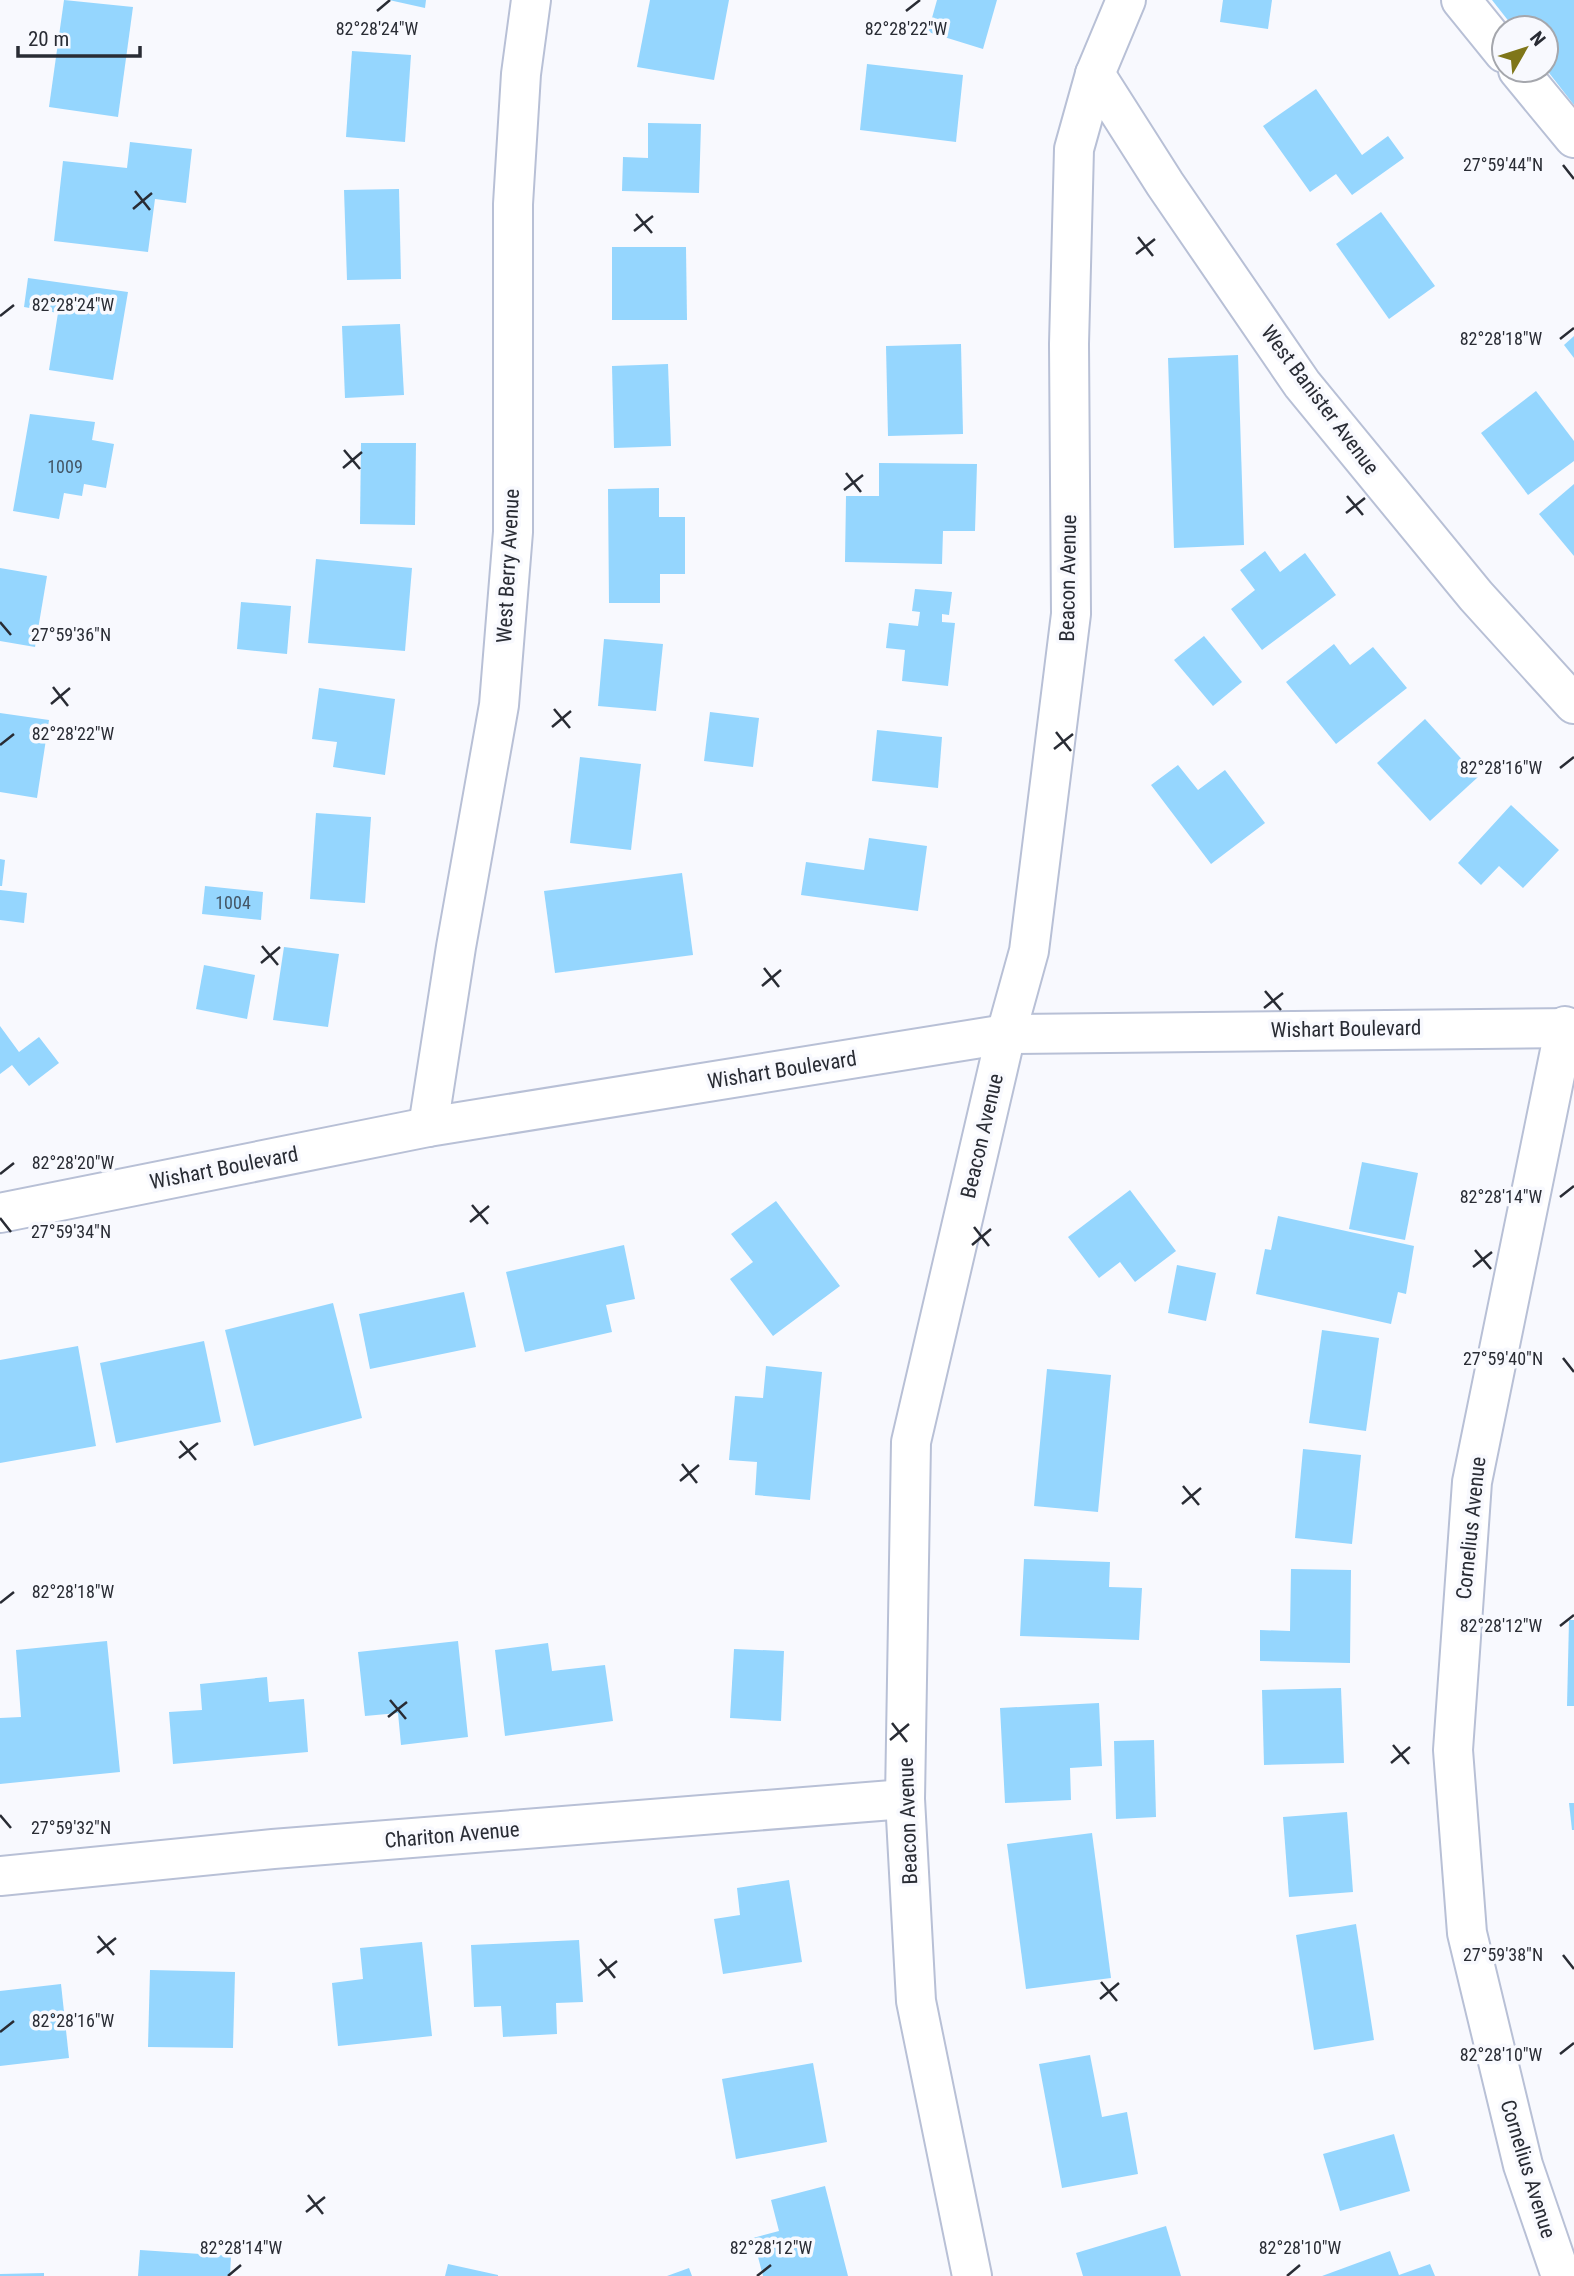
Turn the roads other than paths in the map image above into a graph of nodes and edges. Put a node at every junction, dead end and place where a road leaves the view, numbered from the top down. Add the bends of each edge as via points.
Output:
1 (531, 0) edge
2 (1126, 0) edge
3 (1461, 0) edge
4 (1490, 36) edge
5 (1096, 74) junction
6 (1530, 84) edge
7 (1574, 138) edge
8 (1574, 704) edge
9 (1569, 1027) edge
10 (1006, 1034) junction
11 (428, 1127) junction
12 (0, 1213) edge
13 (905, 1799) junction
14 (0, 1876) edge
15 (971, 2276) edge
16 (1561, 2276) edge

1 - 11 street, West Berry Avenue via 513,204 513,532 499,705
2 - 5 street, Beacon Avenue
3 - 4 street
5 - 8 street, West Banister Avenue via 1302,384 1476,596
5 - 10 street, Beacon Avenue via 1074,149 1069,344 1071,614 1029,951
6 - 7 street
9 - 10 street, Wishart Boulevard
9 - 16 street, Cornelius Avenue via 1472,1482 1453,1750 1467,1933 1522,2165
10 - 11 street, Wishart Boulevard
10 - 13 street, Beacon Avenue via 911,1442
11 - 12 street, Wishart Boulevard
13 - 14 street, Chariton Avenue via 272,1849
13 - 15 street, Beacon Avenue via 916,2000

